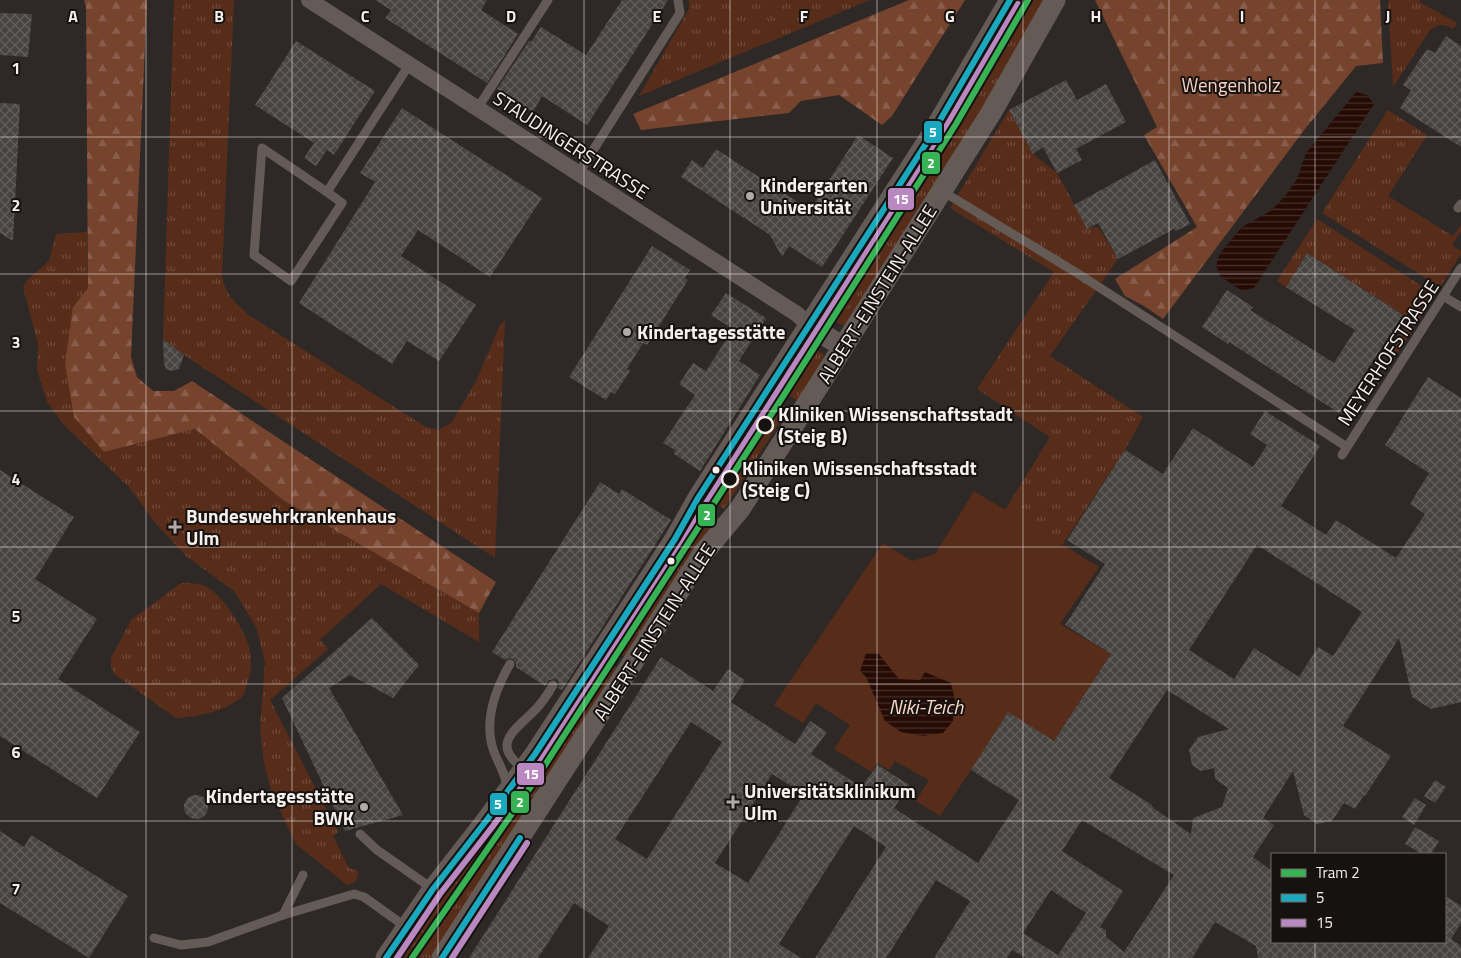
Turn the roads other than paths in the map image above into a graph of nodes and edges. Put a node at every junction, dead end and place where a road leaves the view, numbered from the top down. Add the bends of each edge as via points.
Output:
1 (309, 0) edge
2 (548, 0) edge
3 (678, 0) edge
4 (1010, 0) edge
5 (1055, 0) edge
6 (409, 64) junction
7 (477, 108) junction
8 (578, 174) junction
9 (942, 191) junction
10 (327, 192) junction
11 (1461, 268) edge
12 (1443, 296) junction
13 (1461, 308) edge
14 (810, 326) junction
15 (843, 348) junction
16 (510, 664) dead end
17 (553, 685) dead end
18 (524, 770) junction
19 (506, 794) junction
20 (360, 834) dead end
21 (304, 875) dead end
22 (432, 889) junction
23 (282, 915) junction
24 (406, 927) junction
25 (154, 938) dead end
26 (386, 958) edge
27 (442, 958) edge

1 - 6 street, STAUDINGERSTRASSE
2 - 7 lane
3 - 8 lane via 680,13
4 - 14 street, ALBERT-EINSTEIN-ALLEE via 944,116
5 - 9 street, ALBERT-EINSTEIN-ALLEE
6 - 7 street, STAUDINGERSTRASSE
6 - 10 lane
7 - 8 street, STAUDINGERSTRASSE
8 - 14 street, STAUDINGERSTRASSE
9 - 12 lane, MEYERHOFSTRASSE via 1077,273 1344,451
9 - 15 street, ALBERT-EINSTEIN-ALLEE
10 - 10 lane via 262,148 254,255 291,282 342,203
11 - 12 lane, MEYERHOFSTRASSE
12 - 13 lane
14 - 15 street
14 - 18 street, ALBERT-EINSTEIN-ALLEE
15 - 27 street, ALBERT-EINSTEIN-ALLEE via 740,509 704,552
16 - 19 lane via 497,690 490,720 492,743 506,781
17 - 18 lane via 507,740 510,757
18 - 19 street, ALBERT-EINSTEIN-ALLEE
19 - 22 street, ALBERT-EINSTEIN-ALLEE
20 - 22 lane
21 - 23 lane
22 - 24 street, ALBERT-EINSTEIN-ALLEE
23 - 24 lane via 354,894 364,897
23 - 25 lane via 208,942 181,945
24 - 26 street, ALBERT-EINSTEIN-ALLEE

